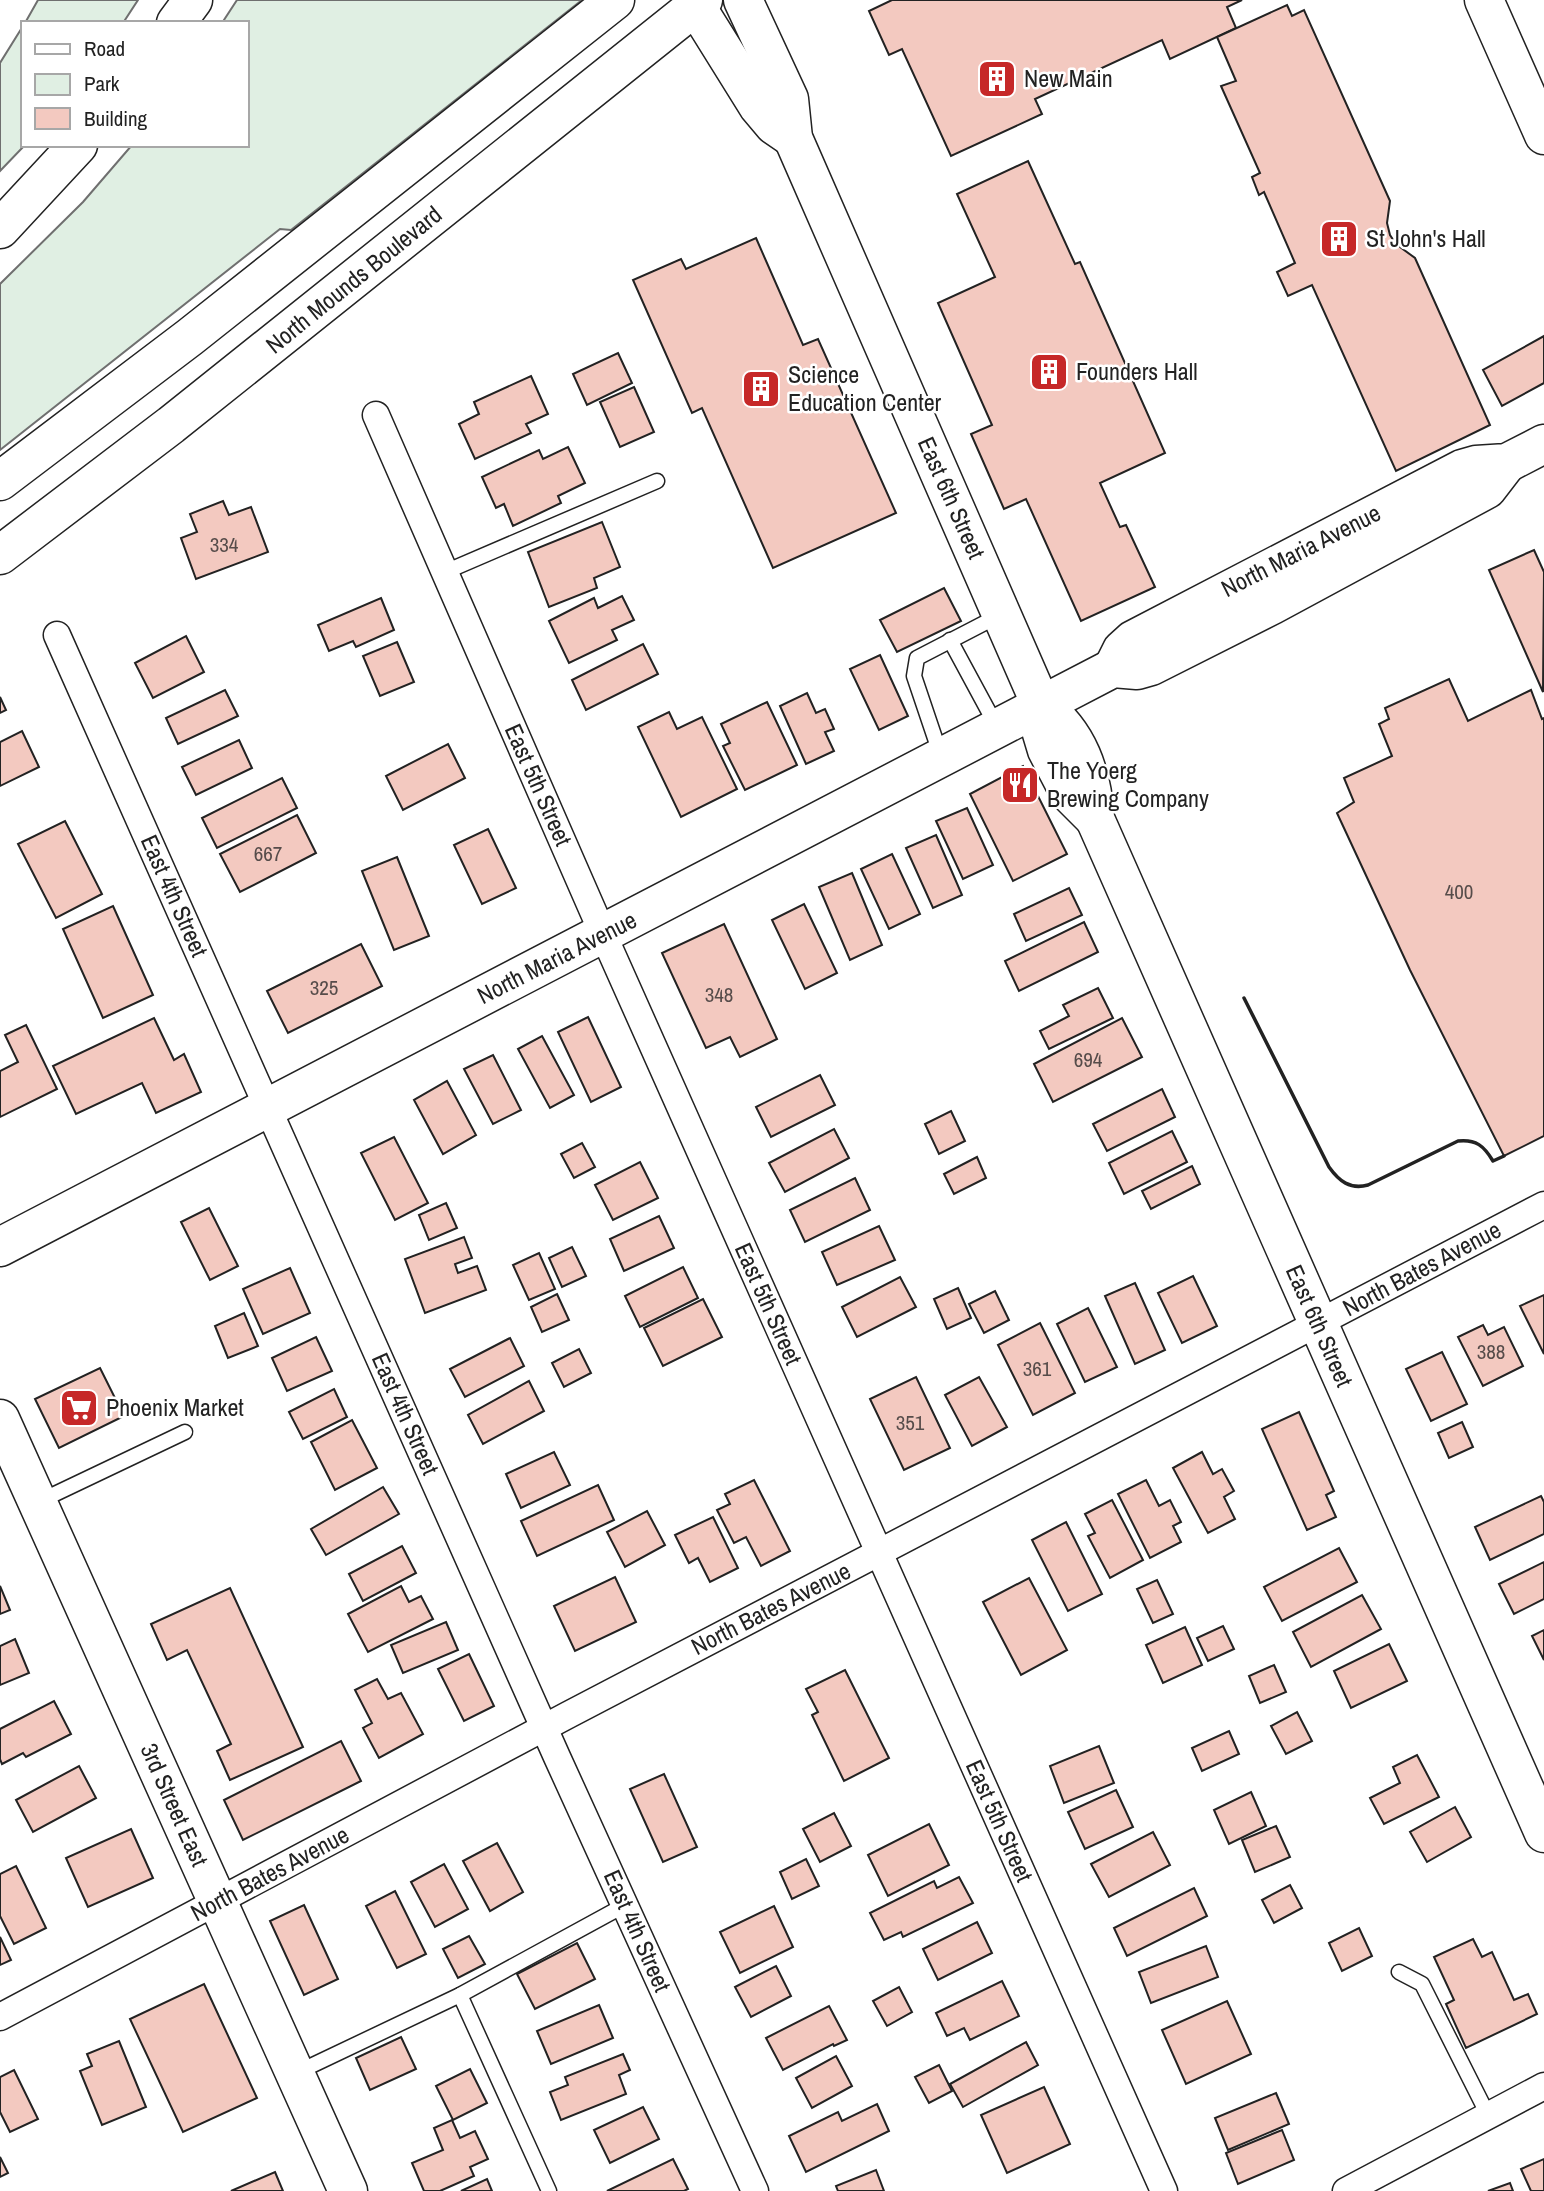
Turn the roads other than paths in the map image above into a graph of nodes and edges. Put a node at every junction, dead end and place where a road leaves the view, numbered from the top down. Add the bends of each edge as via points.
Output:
1 (163, 0) edge
2 (192, 0) edge
3 (615, 0) edge
4 (743, 0) edge
5 (1484, 0) edge
6 (697, 2) edge
7 (153, 21) edge
8 (177, 21) edge
9 (1544, 135) edge
10 (793, 138) junction
11 (76, 147) edge
12 (0, 229) edge
13 (376, 415) dead end
14 (1544, 444) edge
15 (0, 481) edge
16 (657, 481) dead end
17 (0, 555) edge
18 (445, 572) junction
19 (1001, 614) junction
20 (57, 635) dead end
21 (950, 640) junction
22 (1041, 705) junction
23 (997, 728) junction
24 (941, 758) junction
25 (603, 934) junction
26 (268, 1107) junction
27 (1544, 1205) edge
28 (0, 1247) edge
29 (1318, 1324) junction
30 (0, 1419) edge
31 (185, 1432) dead end
32 (38, 1503) junction
33 (879, 1553) junction
34 (545, 1728) junction
35 (1544, 1833) edge
36 (219, 1902) junction
37 (625, 1905) junction
38 (1399, 1972) dead end
39 (460, 1995) junction
40 (0, 2017) edge
41 (295, 2074) junction
42 (1544, 2086) edge
43 (1488, 2115) junction
44 (348, 2191) edge
45 (549, 2191) edge
46 (755, 2191) edge
47 (1164, 2191) edge
48 (1346, 2191) edge

1 - 7 main road
2 - 8 main road
3 - 15 main road
4 - 10 main road, East 6th Street via 791,105
5 - 9 main road
6 - 10 main road, East 6th Street via 758,106
6 - 17 main road, North Mounds Boulevard via 171,425
10 - 19 main road, East 6th Street
11 - 12 main road
13 - 18 street, East 5th Street
14 - 22 main road, North Maria Avenue via 1507,463 1488,489 1272,605 1151,666 1114,668
16 - 18 lane
18 - 25 street, East 5th Street
19 - 21 lane
19 - 22 main road, East 6th Street
20 - 26 street, East 4th Street
21 - 23 lane
21 - 24 lane via 917,658 914,676
22 - 23 main road, North Maria Avenue
22 - 29 main road, East 6th Street via 1060,720 1077,745 1091,782 1095,819
23 - 24 main road, North Maria Avenue
24 - 25 main road, North Maria Avenue
25 - 26 main road, North Maria Avenue
25 - 33 street, East 5th Street
26 - 28 main road, North Maria Avenue
26 - 34 street, East 4th Street
27 - 29 street, North Bates Avenue
29 - 33 street, North Bates Avenue
29 - 35 main road, East 6th Street
30 - 32 main road, 3rd Street East
31 - 32 lane
32 - 36 main road, 3rd Street East
33 - 34 street, North Bates Avenue
33 - 47 street, East 5th Street
34 - 36 street, North Bates Avenue
34 - 37 street, East 4th Street
36 - 40 street, North Bates Avenue
36 - 41 main road, 3rd Street East
37 - 39 lane
37 - 46 street, East 4th Street
38 - 43 lane via 1422,1984
39 - 41 lane
39 - 45 lane
41 - 44 main road, 3rd Street East
42 - 43 street
43 - 48 street

